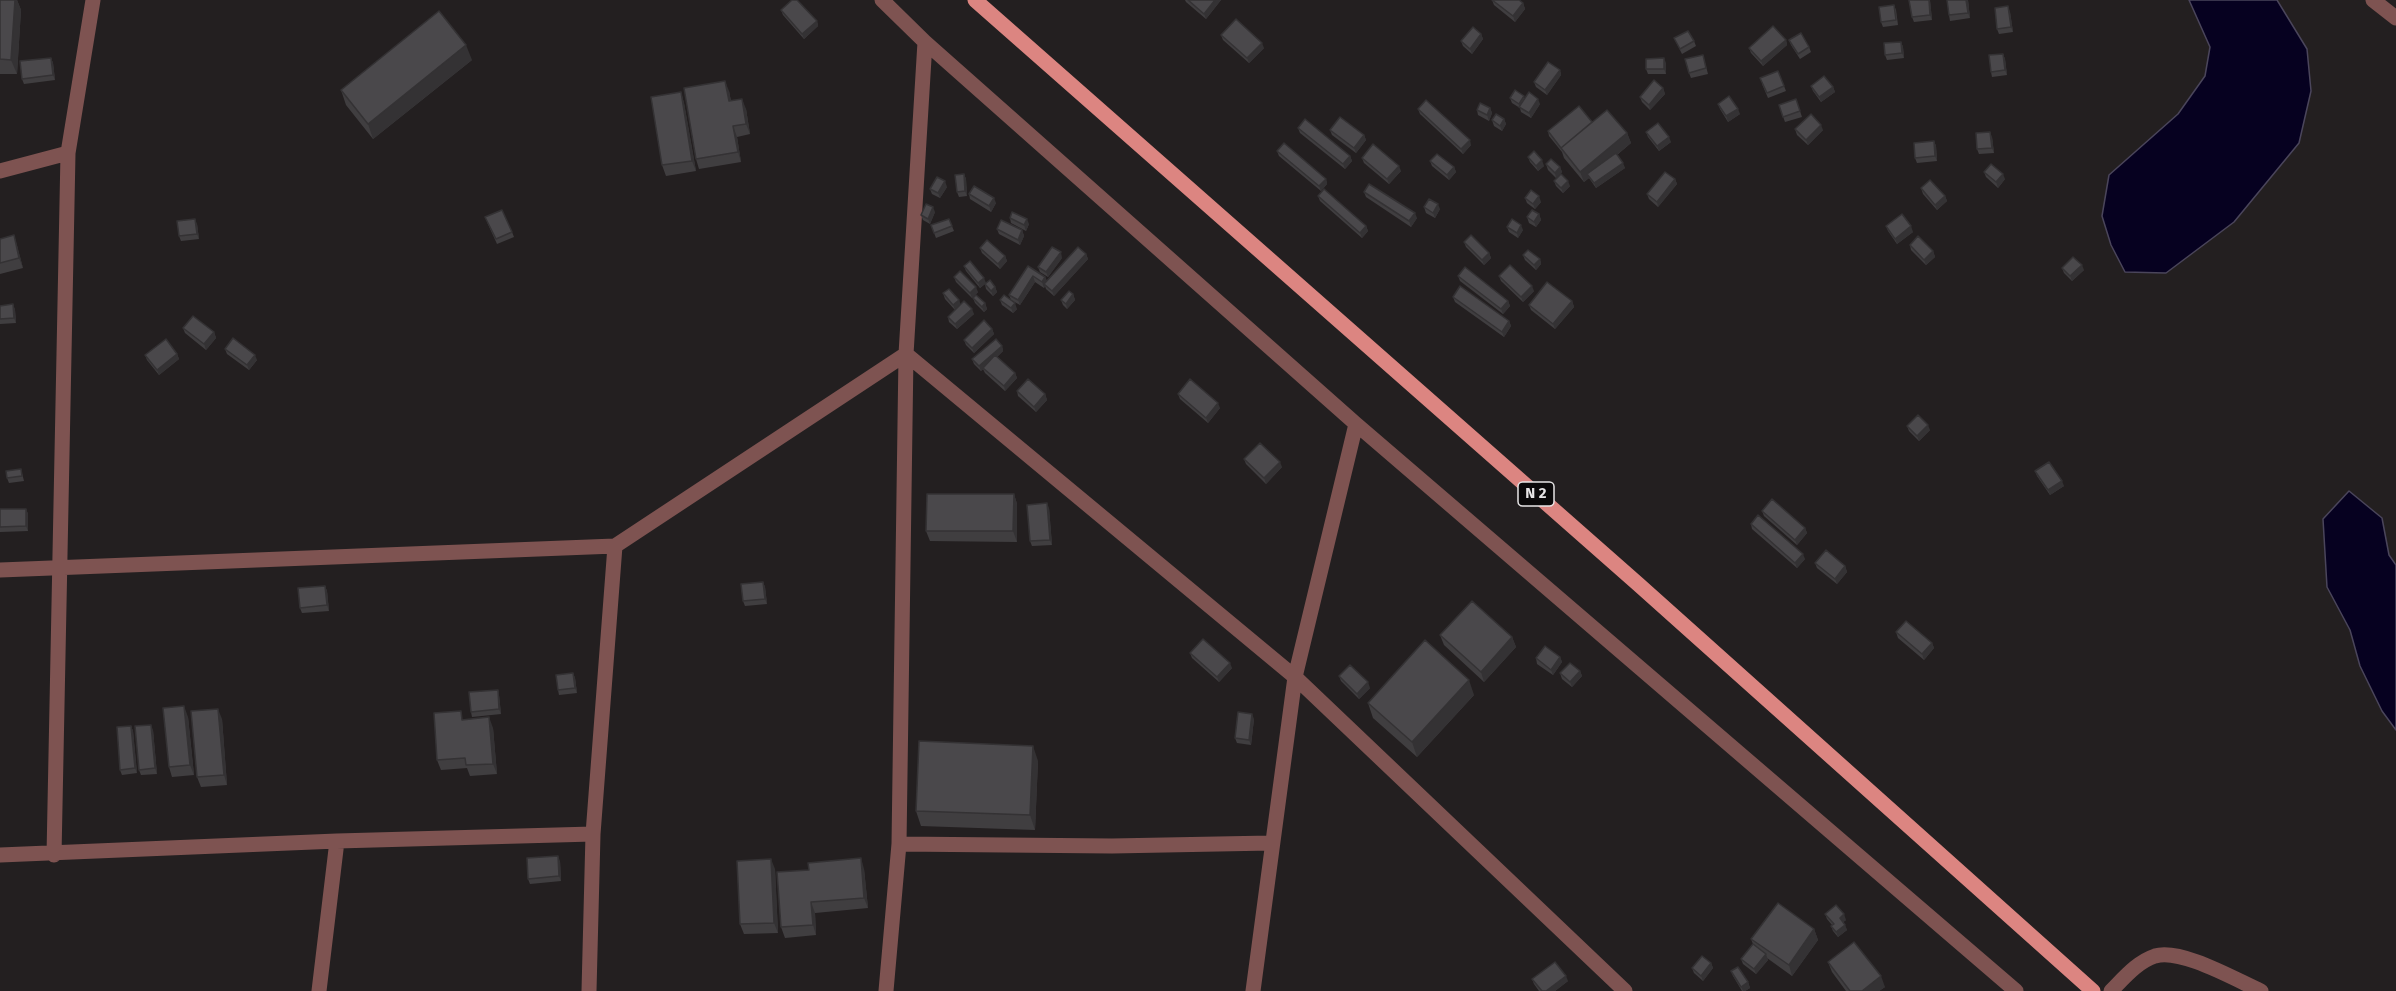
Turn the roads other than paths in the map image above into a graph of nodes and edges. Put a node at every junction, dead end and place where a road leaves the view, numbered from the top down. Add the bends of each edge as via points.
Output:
1 (93, 0) edge
2 (882, 0) edge
3 (975, 0) edge
4 (2373, 0) edge
5 (2396, 18) edge
6 (925, 42) junction
7 (68, 153) junction
8 (0, 171) edge
9 (906, 354) junction
10 (1356, 424) junction
11 (615, 546) junction
12 (59, 568) junction
13 (0, 570) edge
14 (1295, 677) junction
15 (593, 834) junction
16 (337, 842) junction
17 (1271, 843) junction
18 (899, 844) junction
19 (0, 855) edge
20 (54, 855) junction
21 (1618, 988) edge
22 (319, 991) edge
23 (589, 991) edge
24 (886, 991) edge
25 (1253, 991) edge
26 (2016, 991) edge
27 (2093, 991) edge
28 (2111, 991) edge
29 (2261, 991) edge

1 - 7 street
2 - 6 street
3 - 27 main road, N 2
4 - 5 street
6 - 9 street
6 - 10 street
7 - 8 street
7 - 12 street
9 - 11 street
9 - 14 street
9 - 18 street
10 - 14 street
10 - 26 street
11 - 12 street
11 - 15 street
12 - 13 street
12 - 20 street
14 - 17 street
14 - 21 street
15 - 16 street
15 - 23 street
16 - 20 street
16 - 22 street
17 - 18 street
17 - 25 street
18 - 24 street
19 - 20 street
28 - 29 street via 2145,961 2164,954 2202,965

